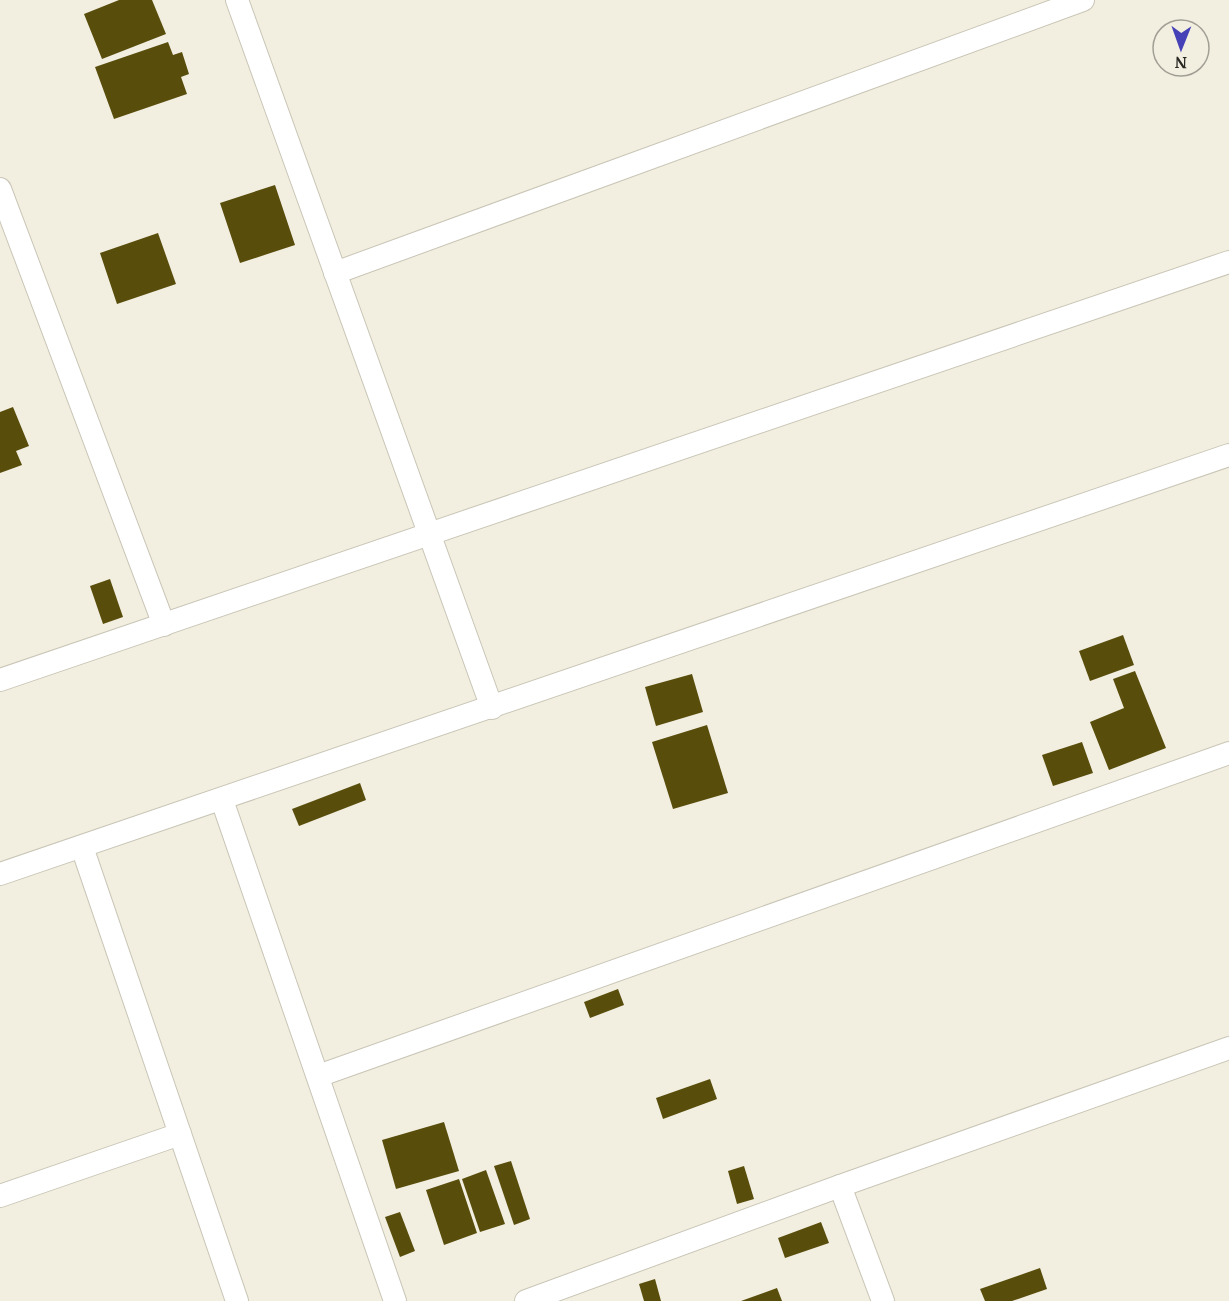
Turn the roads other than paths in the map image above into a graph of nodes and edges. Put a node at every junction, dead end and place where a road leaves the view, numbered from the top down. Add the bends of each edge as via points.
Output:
1 (237, 0) edge
2 (1083, 0) edge
3 (0, 189) edge
4 (1229, 262) edge
5 (335, 273) junction
6 (1229, 455) edge
7 (429, 535) junction
8 (164, 625) junction
9 (0, 680) edge
10 (492, 708) junction
11 (1229, 753) edge
12 (222, 800) junction
13 (82, 848) junction
14 (0, 874) edge
15 (1229, 1048) edge
16 (318, 1076) junction
17 (180, 1134) junction
18 (840, 1186) junction
19 (0, 1196) edge
20 (237, 1301) edge
21 (395, 1301) edge
22 (526, 1301) edge
23 (883, 1301) edge

1 - 5 street
2 - 5 street
3 - 8 street
4 - 7 street
5 - 7 street
6 - 10 street
7 - 8 street
7 - 10 street
8 - 9 street
10 - 12 street
11 - 16 street
12 - 13 street
12 - 16 street
13 - 14 street
13 - 17 street
15 - 18 street
16 - 21 street
17 - 19 street
17 - 20 street
18 - 22 street
18 - 23 street

